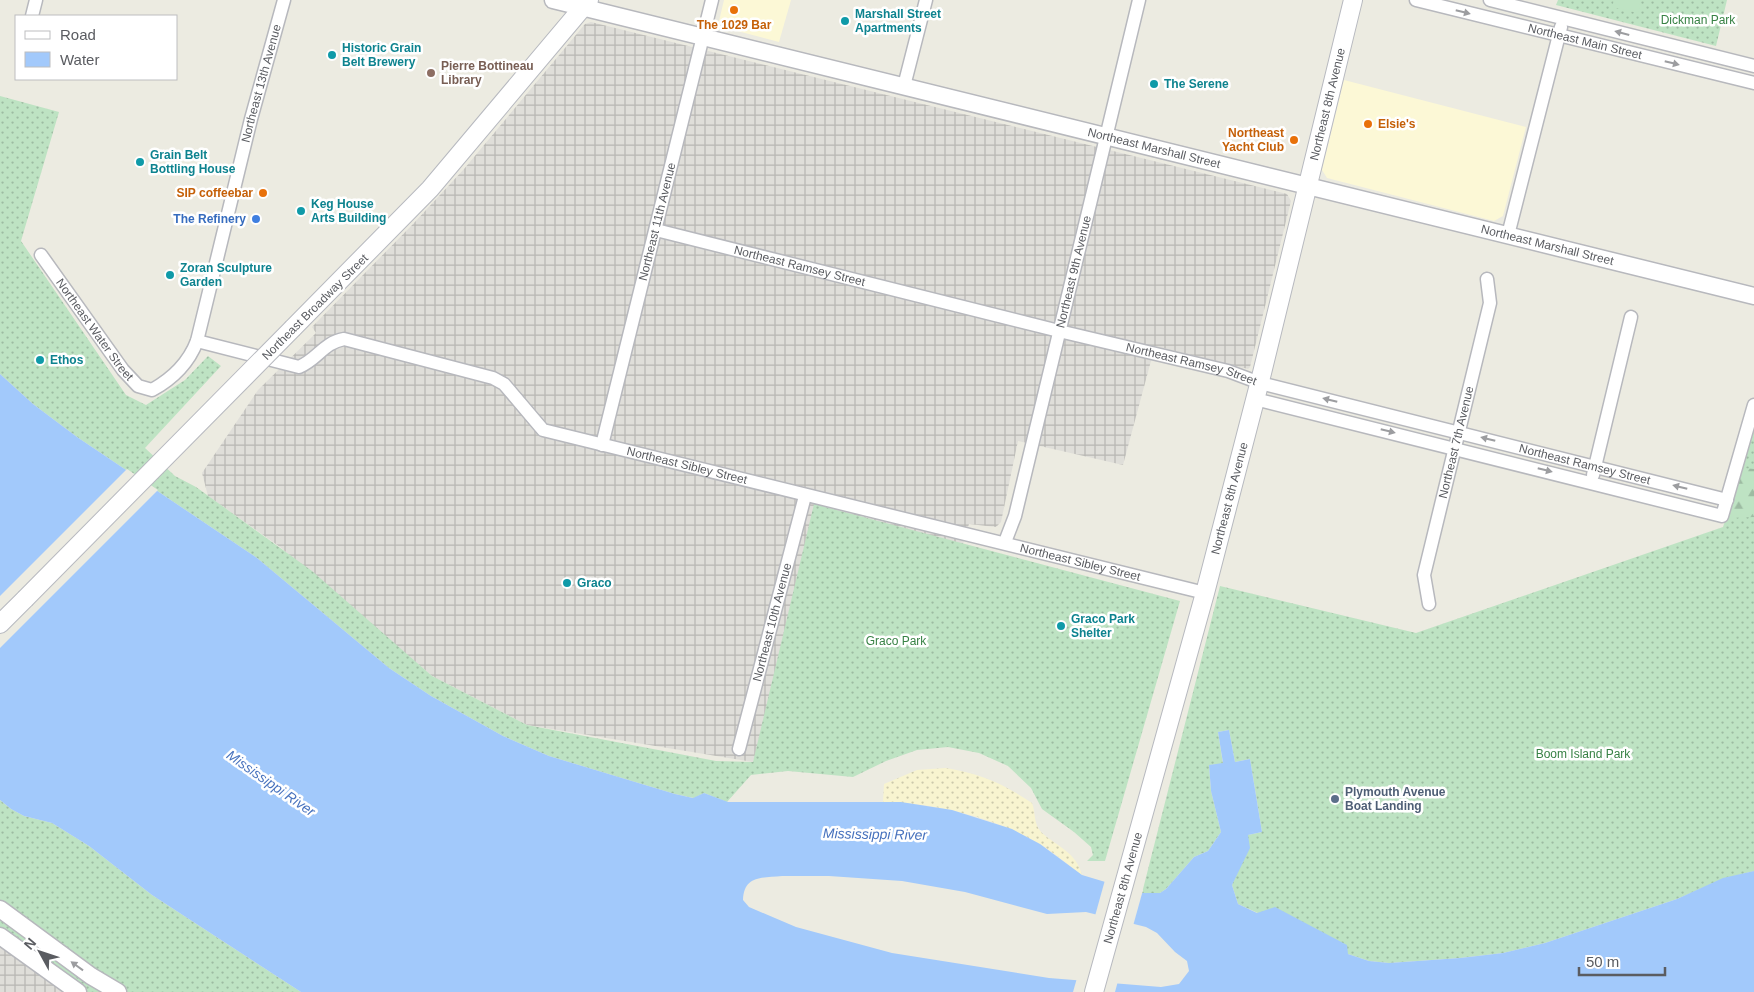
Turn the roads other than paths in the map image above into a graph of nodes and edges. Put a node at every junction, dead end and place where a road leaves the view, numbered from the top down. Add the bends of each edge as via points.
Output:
1 (36, 0) edge
2 (284, 0) edge
3 (553, 0) edge
4 (712, 0) edge
5 (926, 0) edge
6 (1139, 0) edge
7 (1353, 0) edge
8 (1416, 0) edge
9 (1490, 0) edge
10 (586, 4) edge
11 (32, 15) edge
12 (1564, 18) junction
13 (1559, 35) junction
14 (703, 37) junction
15 (1754, 66) edge
16 (1754, 83) edge
17 (904, 86) junction
18 (1106, 137) junction
19 (1306, 187) junction
20 (656, 230) junction
21 (1508, 235) junction
22 (41, 255) dead end
23 (1487, 280) dead end
24 (1754, 296) edge
25 (1631, 318) dead end
26 (1059, 331) junction
27 (197, 341) junction
28 (1258, 391) junction
29 (1754, 405) edge
30 (1459, 432) junction
31 (602, 444) junction
32 (1455, 448) junction
33 (1595, 466) junction
34 (1592, 482) junction
35 (805, 496) junction
36 (1727, 500) junction
37 (1005, 542) junction
38 (1205, 593) junction
39 (1429, 604) dead end
40 (0, 624) edge
41 (739, 749) dead end
42 (0, 909) edge
43 (0, 936) edge
44 (78, 992) edge
45 (118, 992) edge
46 (1094, 992) edge

1 - 11 street
2 - 27 street, Northeast 13th Avenue via 251,119
3 - 10 street, Northeast Marshall Street
4 - 14 street, Northeast 11th Avenue
5 - 17 street
6 - 18 street, Northeast 9th Avenue
7 - 19 main road, Northeast 8th Avenue
8 -> 13 street, Northeast Main Street
9 - 12 street, Northeast Main Street
10 - 14 street, Northeast Marshall Street
10 - 40 main road, Northeast Broadway Street, bridge via 430,189
12 - 13 street
15 -> 12 street, Northeast Main Street
13 -> 16 street, Northeast Main Street
13 - 21 street
14 - 17 street, Northeast Marshall Street
14 - 20 street, Northeast 11th Avenue
17 - 18 street, Northeast Marshall Street
18 - 19 street, Northeast Marshall Street
18 - 26 street, Northeast 9th Avenue
19 - 21 street, Northeast Marshall Street
19 - 28 main road, Northeast 8th Avenue
20 - 26 street, Northeast Ramsey Street
20 - 31 street, Northeast 11th Avenue
21 - 24 street, Northeast Marshall Street
22 - 27 street, Northeast Water Street via 123,370 138,386 152,390 168,379 192,355
23 - 30 street, Northeast 7th Avenue via 1490,303
25 - 33 street
26 - 28 street, Northeast Ramsey Street via 1228,371
26 - 37 street, Northeast 9th Avenue via 1015,516
27 - 31 street, Northeast Sibley Street via 299,367 311,362 330,344 344,338 493,378 504,384 543,430
30 -> 28 street, Northeast Ramsey Street
28 -> 32 street, Northeast Ramsey Street
28 - 38 main road, Northeast 8th Avenue
29 - 36 street
30 - 32 street, Northeast 7th Avenue
33 -> 30 street, Northeast Ramsey Street
31 - 35 street, Northeast Sibley Street
32 -> 34 street, Northeast Ramsey Street
32 - 39 street, Northeast 7th Avenue via 1424,575
33 - 34 street
36 -> 33 street, Northeast Ramsey Street
34 - 36 street, Northeast Ramsey Street via 1722,516
35 - 37 street, Northeast Sibley Street
35 - 41 street, Northeast 10th Avenue
37 - 38 street, Northeast Sibley Street
38 - 46 main road, Northeast 8th Avenue
45 -> 42 street
43 - 44 street

